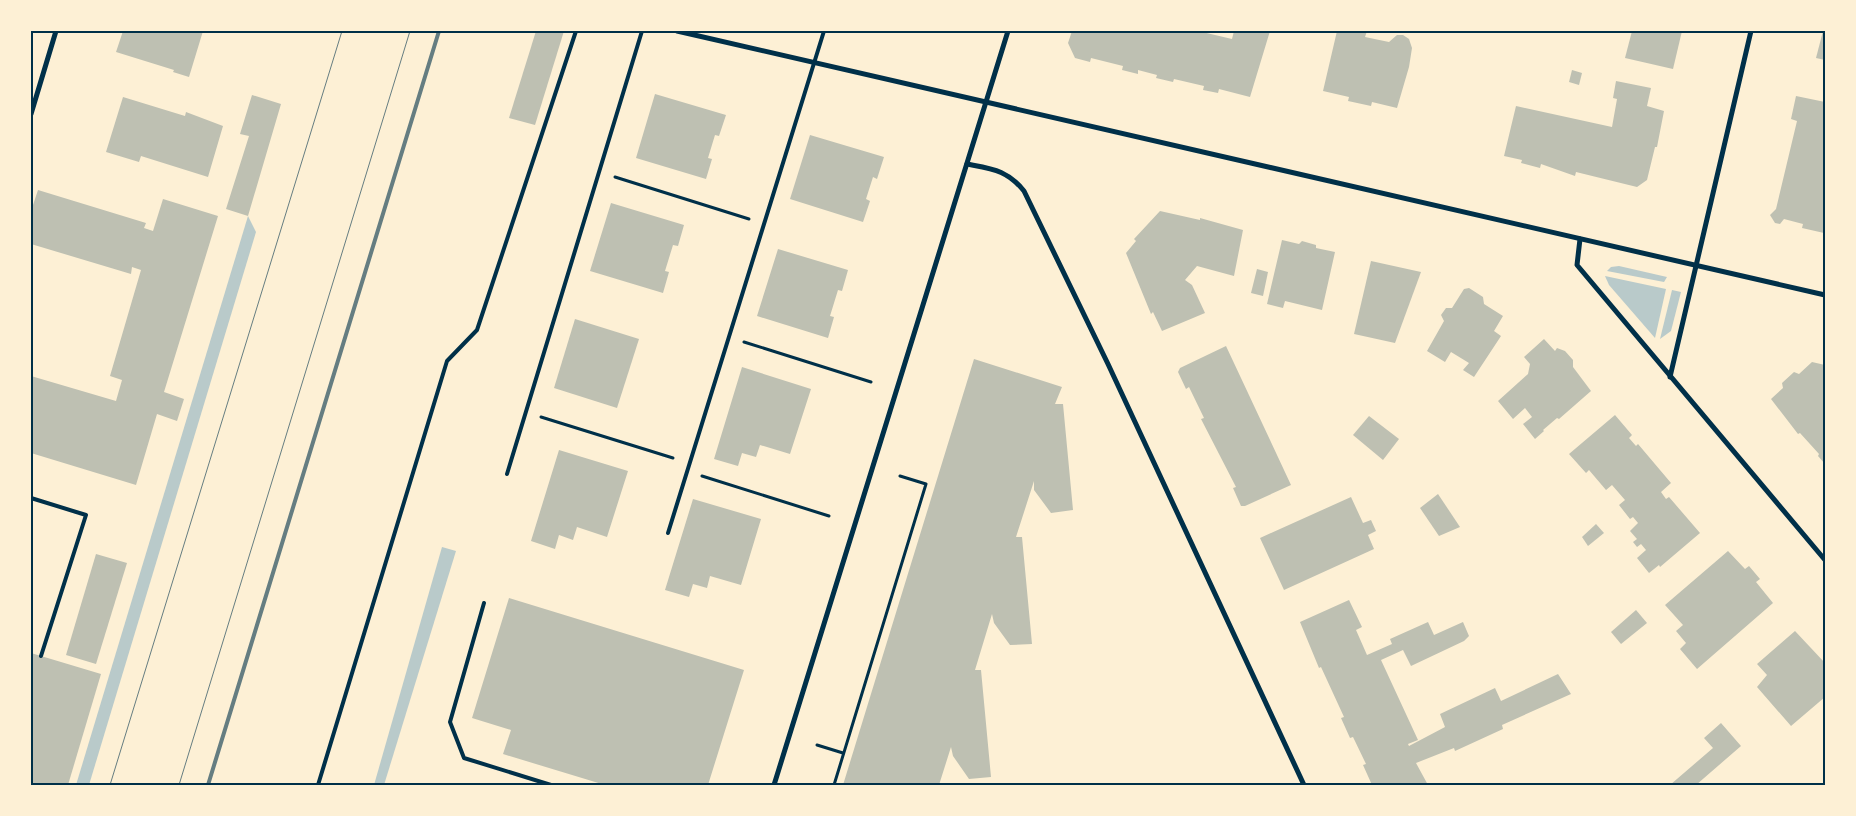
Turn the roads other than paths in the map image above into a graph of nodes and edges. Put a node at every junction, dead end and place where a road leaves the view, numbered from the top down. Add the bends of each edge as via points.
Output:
1 (56, 31) edge
2 (576, 31) edge
3 (642, 31) edge
4 (676, 31) edge
5 (824, 31) edge
6 (1008, 31) edge
7 (1751, 31) edge
8 (814, 63) junction
9 (986, 103) junction
10 (31, 114) edge
11 (968, 164) junction
12 (1580, 239) junction
13 (1697, 266) junction
14 (1825, 295) edge
15 (1670, 377) junction
16 (507, 474) dead end
17 (31, 498) edge
18 (668, 533) dead end
19 (1825, 560) edge
20 (484, 603) dead end
21 (41, 656) dead end
22 (318, 785) edge
23 (551, 785) edge
24 (774, 785) edge
25 (1304, 785) edge

1 - 10 street
2 - 22 lane via 477,330 447,361
3 - 16 lane
4 - 8 street
5 - 8 lane
6 - 9 street
7 - 13 street
8 - 9 street
8 - 18 lane
9 - 11 street
9 - 12 street
11 - 24 street
11 - 25 street via 1013,178 1024,191
12 - 13 street
12 - 15 street via 1577,266
13 - 14 street
13 - 15 street
15 - 19 street
17 - 21 lane via 86,515
20 - 23 lane via 450,722 464,758

